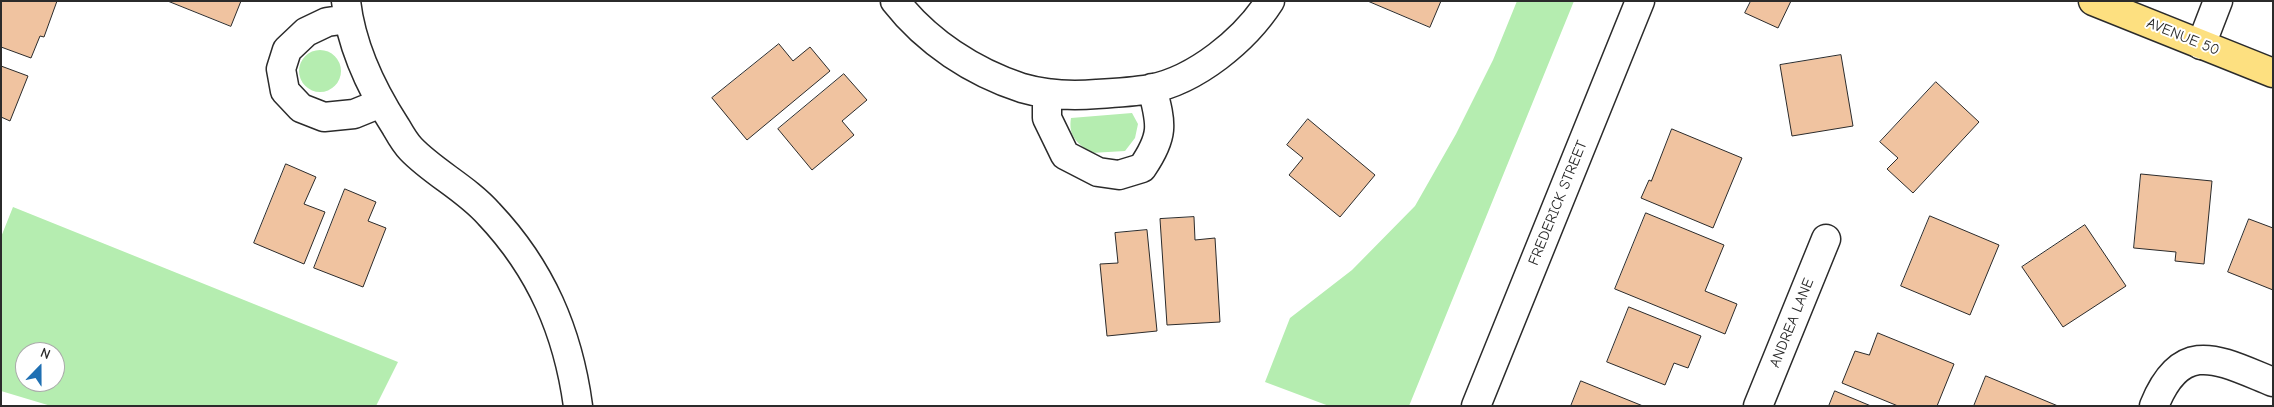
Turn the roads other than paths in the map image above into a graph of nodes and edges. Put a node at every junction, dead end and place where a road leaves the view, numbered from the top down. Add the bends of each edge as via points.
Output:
1 (895, 1) edge
2 (1270, 1) edge
3 (1640, 1) edge
4 (2093, 1) edge
5 (2218, 1) edge
6 (347, 10) edge
7 (2201, 45) junction
8 (2273, 73) edge
9 (1152, 88) junction
10 (1047, 93) junction
11 (381, 104) junction
12 (1826, 240) dead end
13 (2273, 382) edge
14 (578, 406) edge
15 (1476, 406) edge
16 (1758, 406) edge
17 (2154, 406) edge

1 - 10 street via 907,17 961,60 1023,88
2 - 9 street via 1242,37 1182,78
3 - 15 street, FREDERICK STREET
4 - 7 main road, AVENUE 50
5 - 7 street
6 - 11 street via 356,44
6 - 11 street via 306,32 287,50 281,69 285,91 301,108 324,117 354,114
7 - 8 main road, AVENUE 50
9 - 10 street via 1079,96
9 - 10 street via 1160,130 1156,148 1142,168 1119,175 1098,172 1065,155 1047,118
11 - 14 street via 409,148 490,214 534,273 560,326 574,374
12 - 16 street, ANDREA LANE
13 - 17 street via 2209,360 2191,360 2175,370

